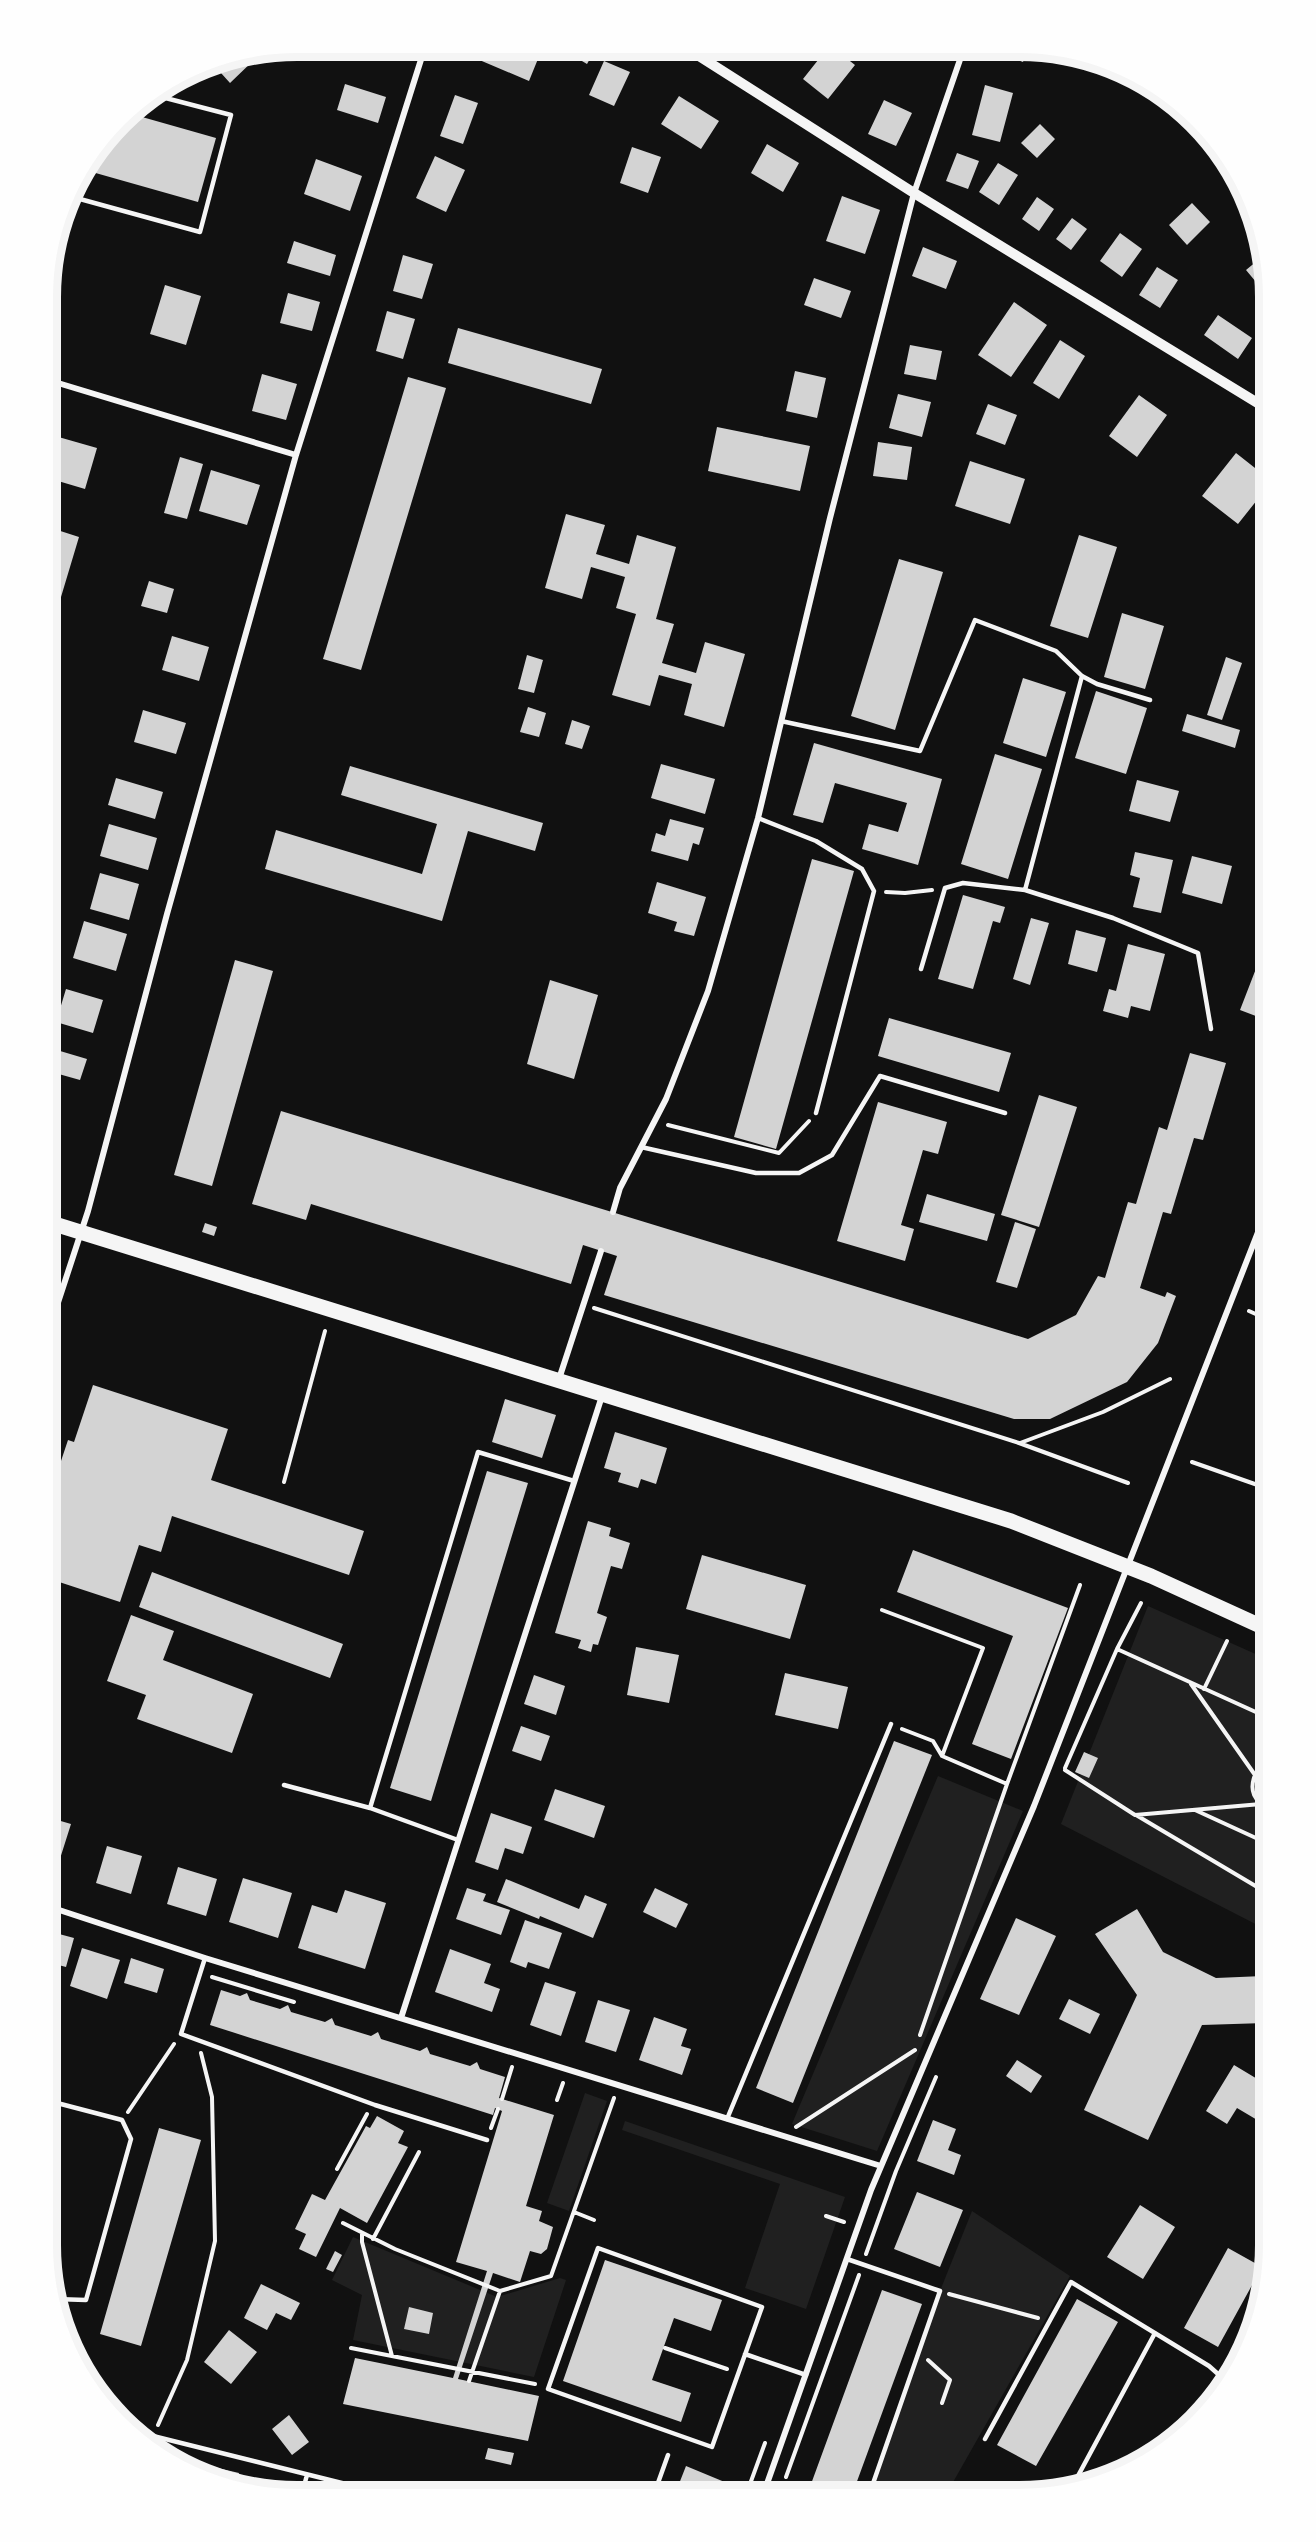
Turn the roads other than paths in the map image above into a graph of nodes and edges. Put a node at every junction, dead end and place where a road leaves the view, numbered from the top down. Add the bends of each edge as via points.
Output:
1 (422, 57) edge
2 (701, 57) edge
3 (961, 57) edge
4 (164, 98) edge
5 (914, 193) junction
6 (78, 199) edge
7 (57, 382) edge
8 (1259, 404) edge
9 (296, 455) junction
10 (1082, 676) junction
11 (1150, 700) dead end
12 (781, 721) junction
13 (758, 818) junction
14 (1025, 890) junction
15 (921, 969) dead end
16 (1211, 1029) dead end
17 (816, 1113) road end
18 (1005, 1113) dead end
19 (641, 1147) junction
20 (613, 1212) dead end
21 (57, 1225) edge
22 (1259, 1230) edge
23 (81, 1233) junction
24 (601, 1251) dead end
25 (57, 1306) edge
26 (558, 1382) junction
27 (602, 1396) junction
28 (574, 1481) junction
29 (1128, 1566) junction
30 (1259, 1625) edge
31 (891, 1724) road end
32 (284, 1785) dead end
33 (370, 1808) junction
34 (458, 1840) junction
35 (57, 1909) edge
36 (205, 1958) junction
37 (401, 2018) junction
38 (57, 2103) edge
39 (727, 2119) junction
40 (487, 2140) dead end
41 (881, 2166) junction
42 (848, 2259) junction
43 (64, 2299) edge
44 (1155, 2333) junction
45 (746, 2354) junction
46 (806, 2375) junction
47 (1220, 2376) edge
48 (152, 2436) edge
49 (985, 2439) dead end
50 (668, 2455) dead end
51 (307, 2475) junction
52 (1077, 2478) edge
53 (304, 2485) edge
54 (349, 2485) edge
55 (657, 2485) edge
56 (767, 2485) edge
57 (872, 2485) edge

1 - 9 street
2 - 5 street
3 - 5 street
4 - 6 lane via 231,115 200,232
5 - 8 street
5 - 12 street
7 - 9 street
9 - 23 street via 166,914
10 - 11 lane
10 - 12 lane via 1056,651 975,620 920,751
10 - 14 lane
12 - 13 street
13 - 17 lane via 816,841 862,869 874,891
13 - 19 street via 708,991 666,1099
14 - 15 lane via 963,883 945,888
14 - 16 lane via 1113,918 1198,953
18 - 19 lane via 880,1076 832,1155 799,1173 756,1173
19 - 20 street
21 - 23 main road
22 - 29 street
23 - 25 street
23 - 26 main road
24 - 26 street
26 - 27 main road
27 - 28 street
27 - 29 main road via 1011,1521
28 - 33 lane via 478,1452
28 - 34 street
29 - 30 main road
29 - 41 street via 1034,1806
31 - 39 lane
32 - 33 lane
33 - 34 lane
34 - 37 street
35 - 36 street
36 - 37 street
36 - 40 lane via 181,2034
37 - 39 street
38 - 43 lane via 122,2120 132,2139 86,2300
39 - 41 street
41 - 42 street
42 - 46 street
42 - 57 lane via 940,2291
44 - 47 lane
44 - 49 lane via 1071,2282
44 - 52 lane
45 - 45 lane via 762,2307 598,2248 548,2389 712,2447
45 - 46 lane
46 - 56 street
48 - 51 lane
50 - 55 lane
51 - 53 lane
51 - 54 lane

